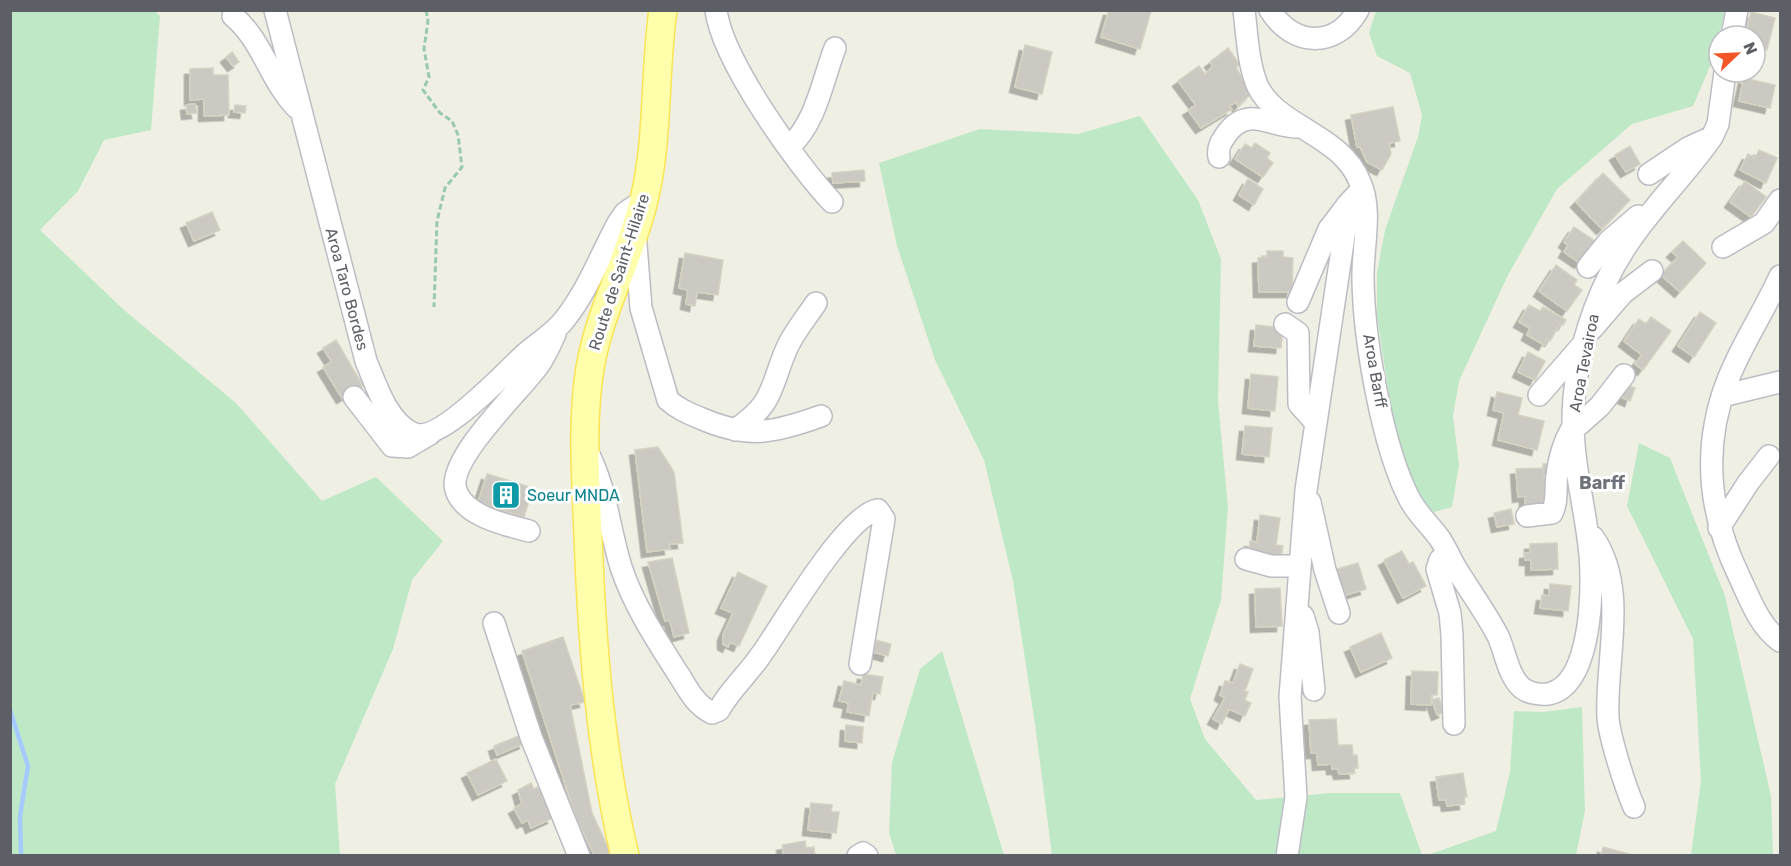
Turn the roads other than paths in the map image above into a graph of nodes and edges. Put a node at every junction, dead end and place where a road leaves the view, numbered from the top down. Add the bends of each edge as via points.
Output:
1 (275, 10) edge
2 (663, 10) edge
3 (716, 10) edge
4 (1244, 10) edge
5 (1270, 10) edge
6 (1358, 10) edge
7 (233, 16) dead end
8 (835, 48) dead end
9 (1723, 84) edge
10 (300, 111) junction
11 (1305, 127) junction
12 (1712, 137) junction
13 (789, 147) junction
14 (1219, 157) dead end
15 (1649, 174) dead end
16 (1356, 196) junction
17 (644, 200) junction
18 (1780, 200) edge
19 (832, 202) dead end
20 (1657, 207) junction
21 (635, 232) junction
22 (1723, 247) dead end
23 (1588, 267) dead end
24 (1652, 271) dead end
25 (1779, 281) edge
26 (1298, 302) dead end
27 (816, 303) dead end
28 (1285, 324) dead end
29 (558, 328) junction
30 (1587, 338) junction
31 (1624, 375) dead end
32 (1780, 382) edge
33 (1539, 395) dead end
34 (1722, 396) junction
35 (354, 397) dead end
36 (821, 416) dead end
37 (1316, 423) junction
38 (1573, 429) junction
39 (735, 430) junction
40 (433, 432) junction
41 (584, 446) junction
42 (1769, 456) dead end
43 (1306, 490) junction
44 (1527, 516) dead end
45 (1586, 526) junction
46 (1719, 528) junction
47 (529, 531) dead end
48 (1444, 546) junction
49 (1246, 560) dead end
50 (1299, 566) junction
51 (1297, 608) junction
52 (1339, 613) dead end
53 (494, 623) dead end
54 (1780, 640) edge
55 (861, 664) dead end
56 (1314, 690) dead end
57 (1454, 724) dead end
58 (1634, 807) dead end
59 (628, 853) edge
60 (579, 855) edge
61 (858, 855) edge
62 (867, 855) edge
63 (1287, 855) edge

1 - 10 street, Aroa Taro Bordes
2 - 17 main road, Route de Saint-Hilaire
3 - 13 street via 734,61
4 - 11 street, Aroa Barff via 1258,87 1269,101
5 - 6 street via 1282,25 1312,39 1334,36 1345,29
7 - 10 street, Aroa Taro Bordes via 245,26 274,80
8 - 13 street via 811,120 803,135
9 - 12 street, Aroa Tevairoa via 1718,124
10 - 40 street, Aroa Taro Bordes via 376,387 401,425 413,434 424,436
11 - 14 street, Aroa Barff via 1289,128 1260,118 1240,121 1223,139
11 - 16 street, Aroa Barff via 1332,145 1348,162
12 - 15 street
12 - 20 street, Aroa Tevairoa
13 - 19 street via 808,177
16 - 26 street via 1329,228
16 - 37 street
16 - 48 street, Aroa Barff via 1366,204 1364,311 1386,431 1404,489 1418,515
17 - 21 main road, Route de Saint-Hilaire
17 - 29 street via 618,223 579,299
18 - 22 street via 1764,223
20 - 23 street via 1631,221
20 - 30 street, Aroa Tevairoa via 1613,267 1601,290
21 - 39 street via 641,308 668,400 678,409
21 - 41 main road, Route de Saint-Hilaire via 600,324 590,367
24 - 30 street via 1629,287
25 - 34 street
27 - 39 street via 786,348 760,411
28 - 37 street via 1298,333 1299,404
29 - 40 street via 469,406
29 - 47 street via 540,364 467,452 454,481 456,492 474,510
30 - 33 street
30 - 38 street, Aroa Tevairoa via 1576,388
31 - 38 street via 1600,406
32 - 34 street
34 - 46 street via 1712,436 1710,466
35 - 40 street via 392,446 408,447
36 - 39 street via 776,431 754,434
37 - 43 street
38 - 44 street via 1556,476 1556,506 1552,513
38 - 45 street, Aroa Tevairoa
41 - 55 street via 599,473 631,593 696,702 704,709 712,713 719,710 763,653 822,564 864,516 878,510 884,519
41 - 59 main road, Route de Saint-Hilaire via 602,739
42 - 46 street
43 - 50 street
43 - 52 street
45 - 48 street, Aroa Tevairoa via 1590,576 1586,635 1573,677 1550,694 1522,688 1497,635
45 - 58 street via 1598,545 1610,587 1608,718
46 - 54 street via 1760,618
48 - 57 street via 1437,569 1451,624
49 - 50 street via 1270,566
50 - 51 street
51 - 56 street via 1308,632
51 - 63 street via 1290,697 1296,797
53 - 60 street via 531,737
61 - 62 street

